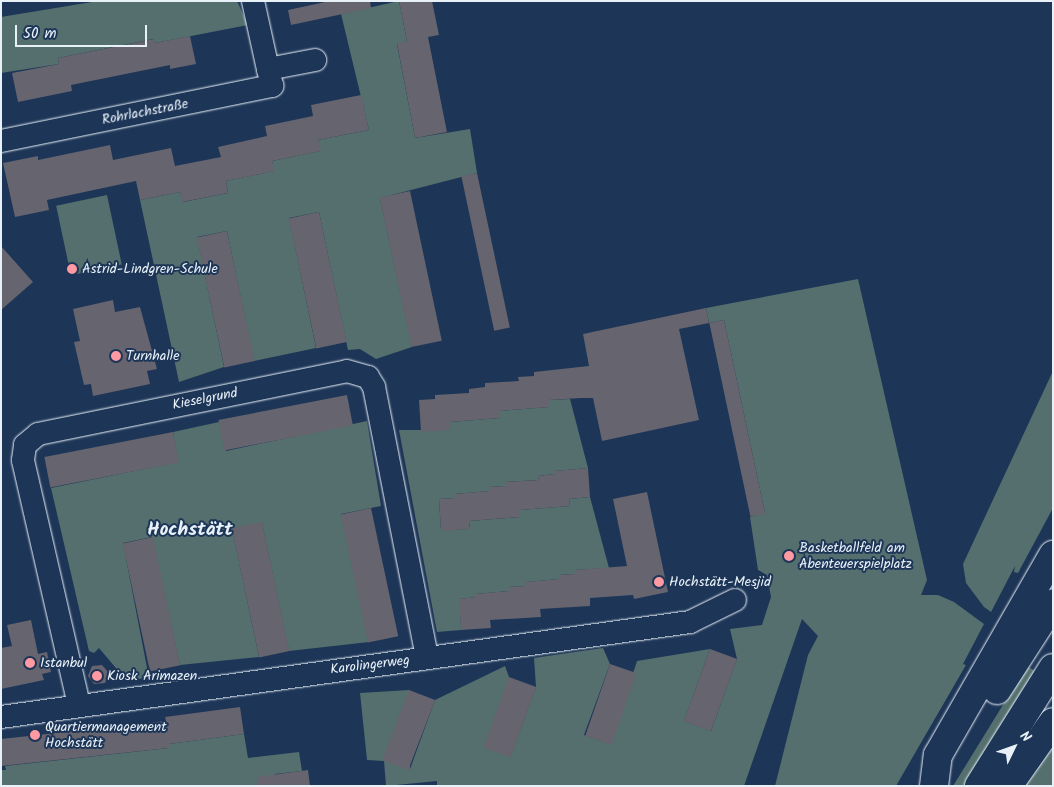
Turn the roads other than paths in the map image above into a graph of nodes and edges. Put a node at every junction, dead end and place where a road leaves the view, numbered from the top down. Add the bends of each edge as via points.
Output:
1 (253, 1) edge
2 (316, 60) dead end
3 (268, 69) junction
4 (1, 141) edge
5 (1053, 555) edge
6 (735, 600) dead end
7 (1038, 613) edge
8 (427, 658) junction
9 (1050, 673) edge
10 (79, 705) junction
11 (1, 716) edge
12 (1053, 722) edge
13 (936, 786) edge
14 (979, 786) edge
15 (1008, 786) edge

1 - 3 street, Rohrlachstraße
2 - 3 street
3 - 4 street, Rohrlachstraße via 272,86
5 - 7 highway
6 - 8 street, Karolingerweg via 690,622
7 - 13 highway via 1009,654
8 - 10 street, Karolingerweg
8 - 10 street, Kieselgrund via 374,387 368,377 347,371 38,434 25,445 23,460
9 - 14 highway
10 - 11 street, Karolingerweg
12 - 15 highway

